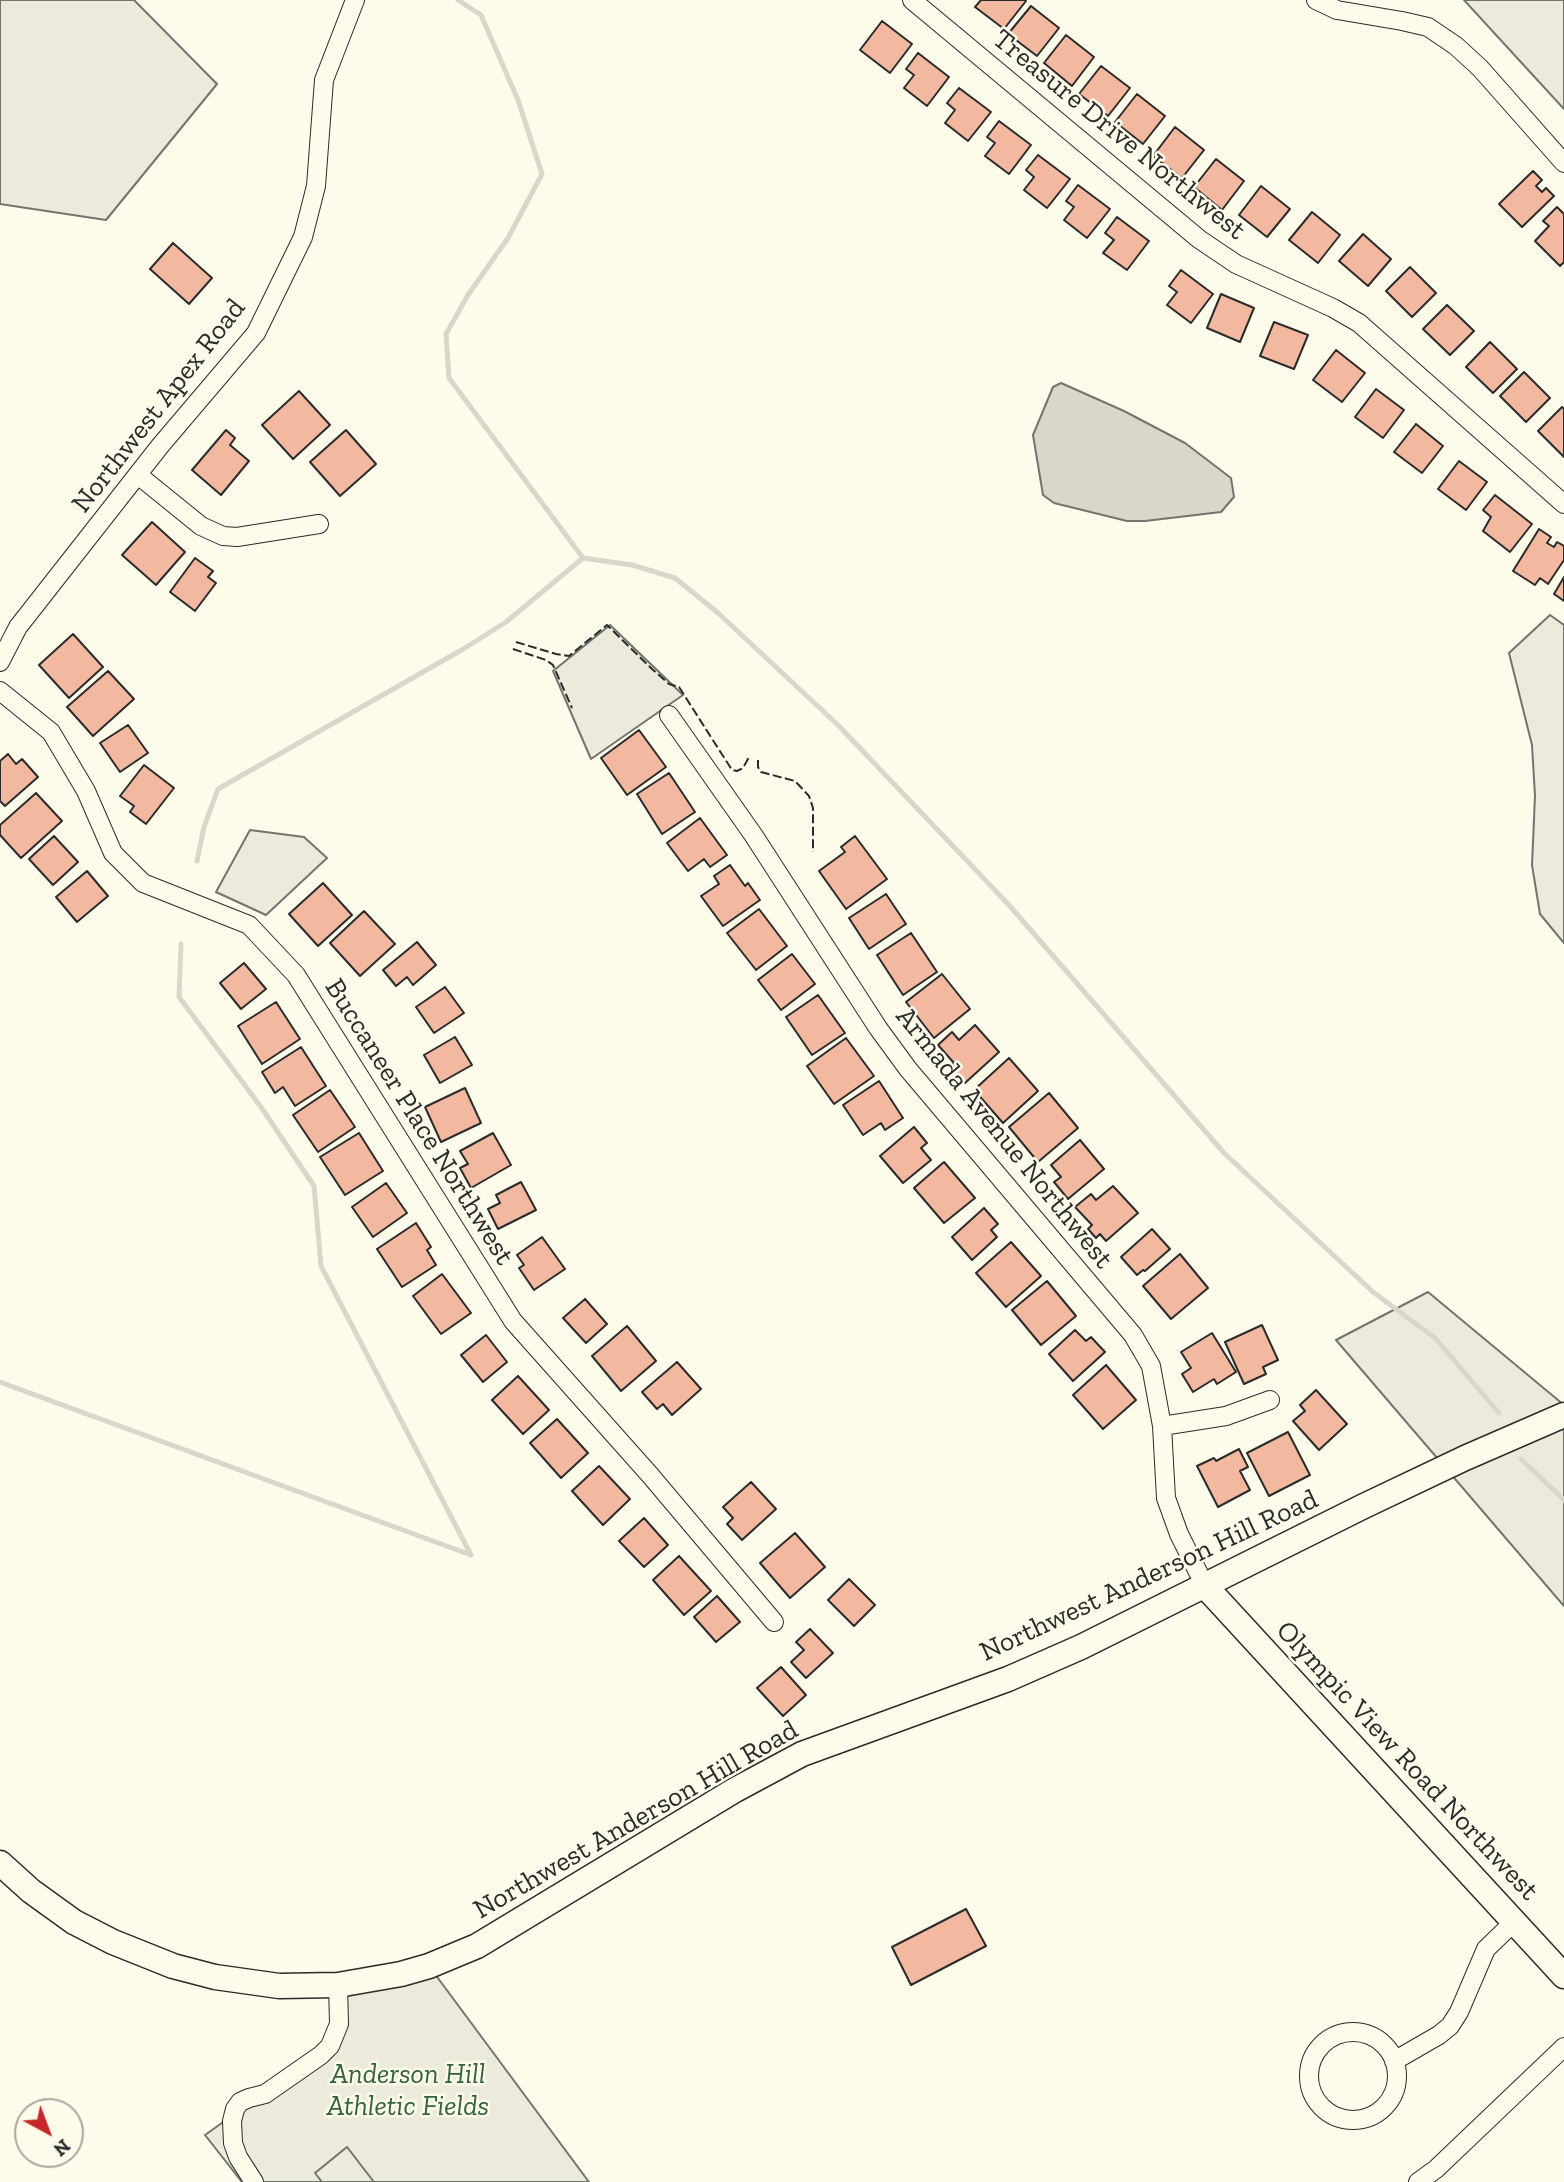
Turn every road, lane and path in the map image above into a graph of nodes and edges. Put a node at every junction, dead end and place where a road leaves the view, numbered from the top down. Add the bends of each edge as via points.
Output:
1 (355, 0) edge
2 (912, 0) edge
3 (1316, 0) edge
4 (1564, 163) edge
5 (138, 475) junction
6 (1564, 504) edge
7 (319, 524) dead end
8 (0, 662) edge
9 (0, 691) edge
10 (669, 715) dead end
11 (1270, 1400) dead end
12 (1564, 1415) edge
13 (1162, 1426) junction
14 (1205, 1586) junction
15 (774, 1622) dead end
16 (0, 1863) edge
17 (1515, 1921) junction
18 (1564, 1976) edge
19 (338, 1985) junction
20 (1564, 2047) edge
21 (1394, 2061) junction
22 (254, 2182) edge
23 (1418, 2182) edge

1 - 5 street, Northwest Apex Road via 324,80 316,186 303,237 256,333
2 - 6 street, Treasure Drive Northwest via 1199,239 1236,264 1359,323
3 - 4 street via 1337,10 1427,27 1456,46
5 - 7 street via 201,526 223,536
5 - 8 street, Northwest Apex Road via 18,627
9 - 15 street, Buccaneer Place Northwest via 51,733 86,791 113,853 143,883 249,925 296,975 513,1321
10 - 13 street, Armada Avenue Northwest via 908,1069 1133,1335 1151,1366
11 - 13 street via 1226,1416
12 - 14 main road, Northwest Anderson Hill Road via 1465,1458
13 - 14 street, Armada Avenue Northwest via 1166,1497
14 - 17 main road, Olympic View Road Northwest
14 - 19 main road, Northwest Anderson Hill Road via 1020,1674 802,1754 468,1951 393,1976
16 - 19 main road, Northwest Anderson Hill Road via 74,1922 173,1966 258,1984
17 - 18 main road, Olympic View Road Northwest
17 - 21 street via 1486,1949 1450,2026
19 - 22 street via 339,2024 330,2046 265,2094 240,2102 235,2109 233,2143
20 - 23 street
21 - 21 street via 1394,2093 1375,2115 1346,2120 1332,2115 1313,2094 1313,2060 1325,2042 1338,2035 1366,2034 1379,2041

